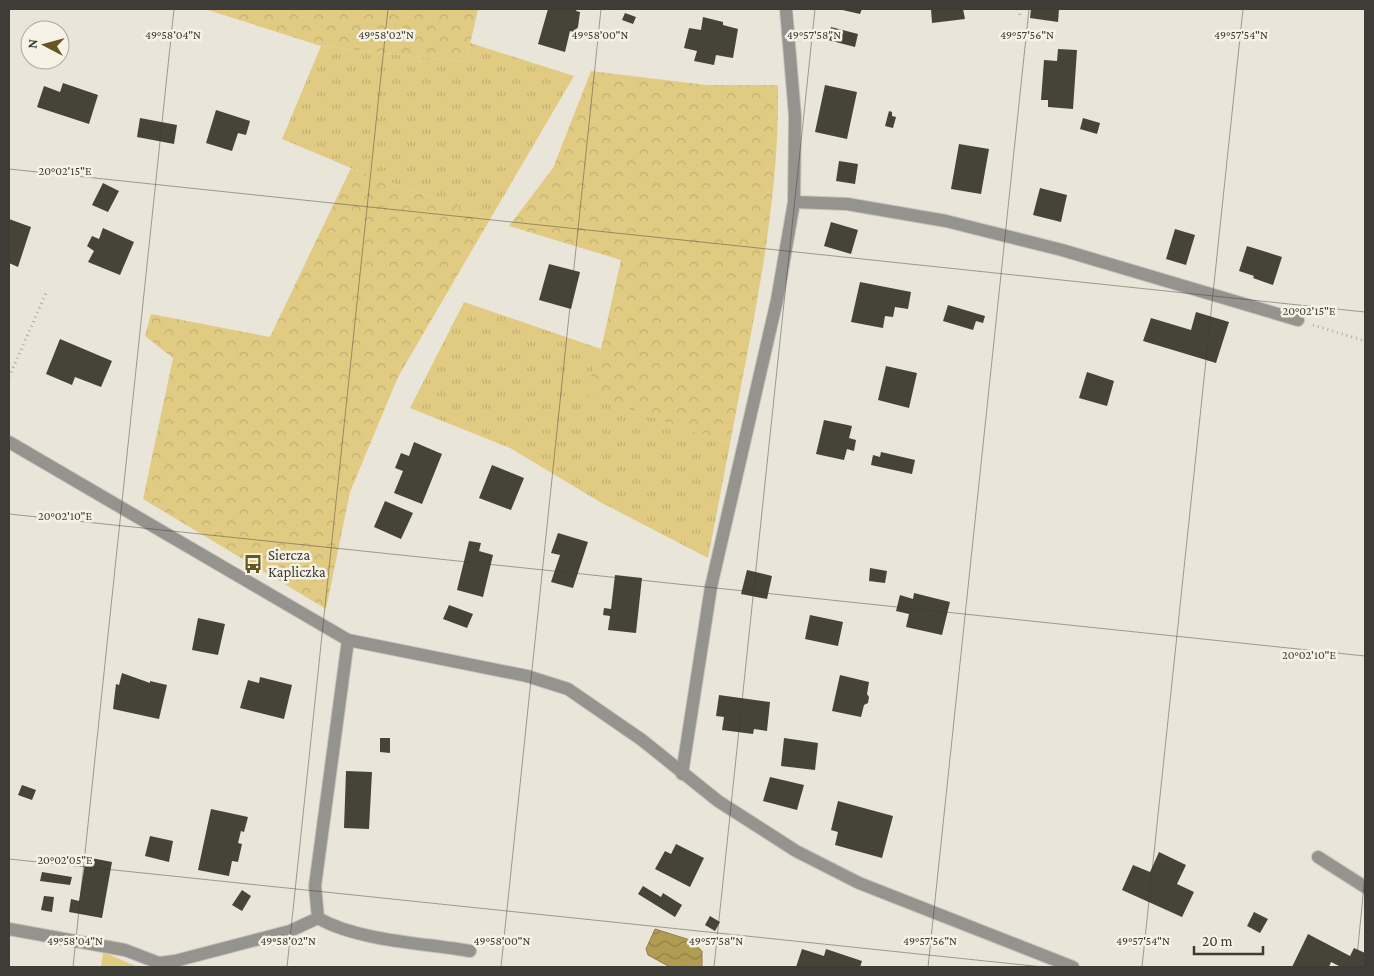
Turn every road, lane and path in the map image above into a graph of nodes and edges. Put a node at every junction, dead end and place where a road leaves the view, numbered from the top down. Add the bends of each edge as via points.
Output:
1 (786, 9) edge
2 (1018, 9) edge
3 (1020, 15) dead end
4 (794, 202) junction
5 (46, 293) dead end
6 (1298, 320) joint
7 (1365, 341) edge
8 (9, 377) edge
9 (9, 442) edge
10 (348, 640) junction
11 (682, 774) junction
12 (1318, 857) dead end
13 (1365, 887) edge
14 (318, 918) junction
15 (9, 929) edge
16 (470, 950) dead end
17 (158, 965) edge
18 (1073, 967) edge

1 - 4 street via 796,116
2 - 3 path
4 - 6 street via 847,204 946,221 1062,250
4 - 11 street via 776,300 711,587
5 - 8 path
6 - 7 path
9 - 10 street
10 - 11 street via 526,676 568,689 642,740
10 - 14 street via 315,886
11 - 18 street via 796,851 859,883
12 - 13 street
14 - 16 street via 335,928 358,933
14 - 17 street via 290,931
15 - 17 street via 126,950

